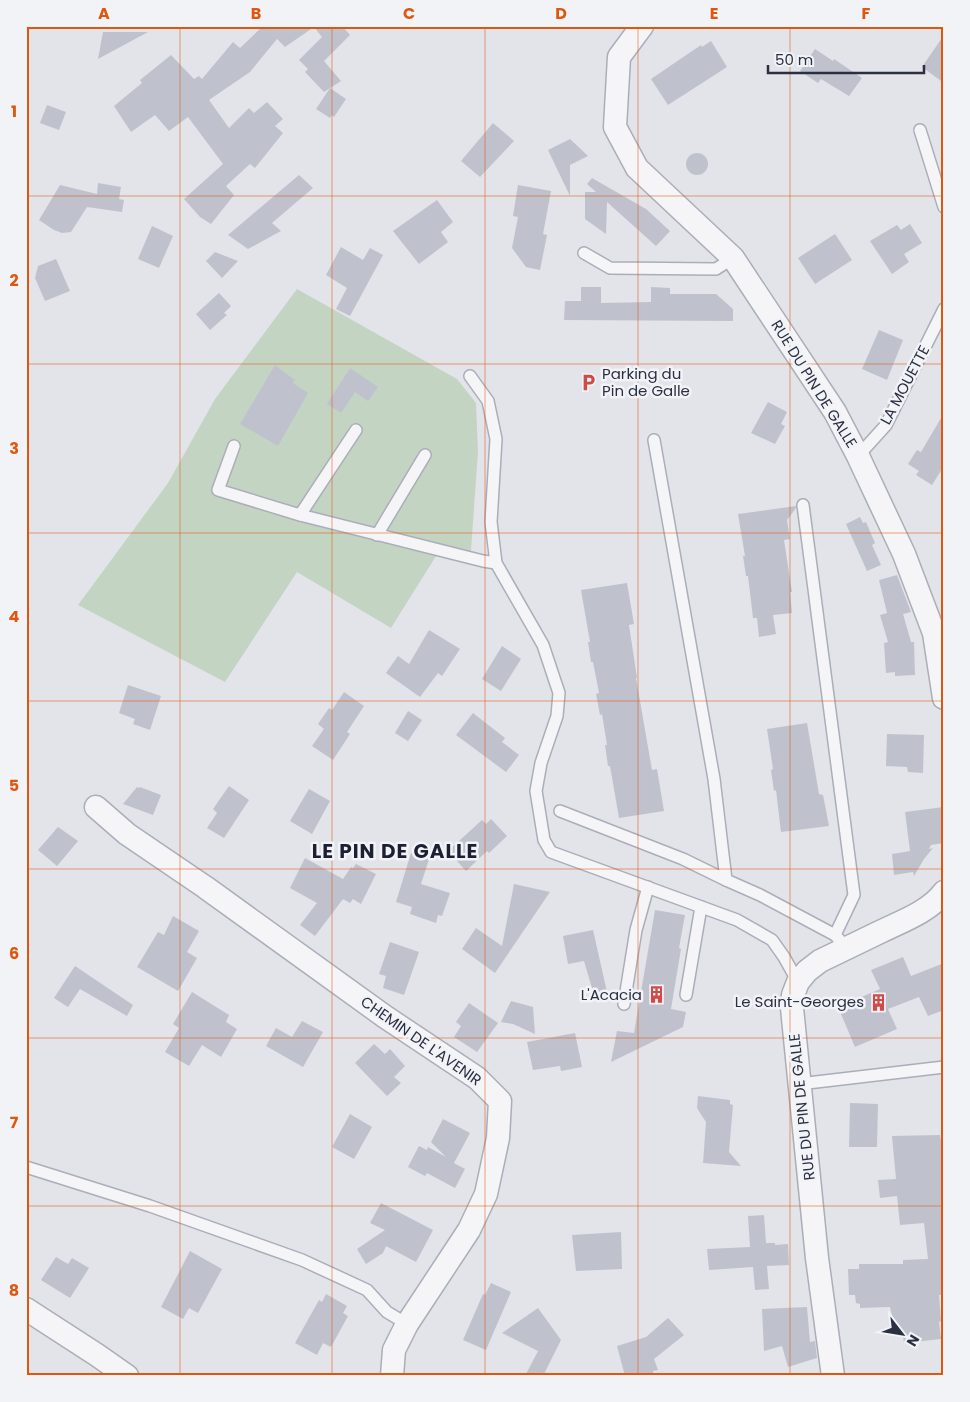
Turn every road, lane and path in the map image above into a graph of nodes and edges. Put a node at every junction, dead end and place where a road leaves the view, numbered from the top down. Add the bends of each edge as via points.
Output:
1 (642, 26) edge
2 (920, 130) dead end
3 (944, 208) edge
4 (584, 253) dead end
5 (733, 258) junction
6 (944, 309) edge
7 (470, 376) dead end
8 (356, 430) dead end
9 (654, 440) dead end
10 (234, 446) dead end
11 (425, 455) dead end
12 (858, 456) junction
13 (803, 505) dead end
14 (300, 515) junction
15 (377, 534) junction
16 (496, 563) junction
17 (944, 698) edge
18 (96, 807) dead end
19 (560, 811) dead end
20 (726, 880) junction
21 (648, 887) junction
22 (944, 892) edge
23 (701, 907) junction
24 (841, 941) junction
25 (798, 982) junction
26 (686, 995) dead end
27 (624, 1004) dead end
28 (944, 1067) edge
29 (799, 1084) junction
30 (26, 1167) edge
31 (26, 1310) edge
32 (406, 1324) junction
33 (127, 1376) edge
34 (392, 1376) edge
35 (833, 1376) edge

1 - 5 street, RUE DU PIN DE GALLE via 619,57 615,126 637,168
2 - 3 lane
4 - 5 lane via 610,268 716,269
5 - 12 street, RUE DU PIN DE GALLE via 835,412
6 - 12 lane, LA MOUETTE via 886,425
7 - 16 lane via 488,401 496,439 491,522
8 - 14 lane
9 - 20 lane via 714,779
10 - 14 lane via 218,490
11 - 15 lane
12 - 17 street, RUE DU PIN DE GALLE via 904,554 934,633
13 - 24 lane via 854,896
14 - 15 lane
15 - 16 lane
16 - 21 lane via 543,645 559,693 557,716 541,762 536,791 544,840 551,852
18 - 32 street, CHEMIN DE L'AVENIR via 127,834 384,1016 478,1078 500,1101 498,1138 486,1194 469,1230
19 - 20 lane via 683,859
20 - 24 lane via 760,895
21 - 23 lane
21 - 27 lane via 636,930
22 - 24 street via 927,908
23 - 25 lane via 737,920 772,940
23 - 26 lane
24 - 25 street via 820,962 806,970
25 - 29 street, RUE DU PIN DE GALLE via 792,1008
28 - 29 lane
29 - 35 street, RUE DU PIN DE GALLE
30 - 32 lane via 150,1206 302,1260 367,1290 387,1312
31 - 33 street
32 - 34 street, CHEMIN DE L'AVENIR via 394,1350

